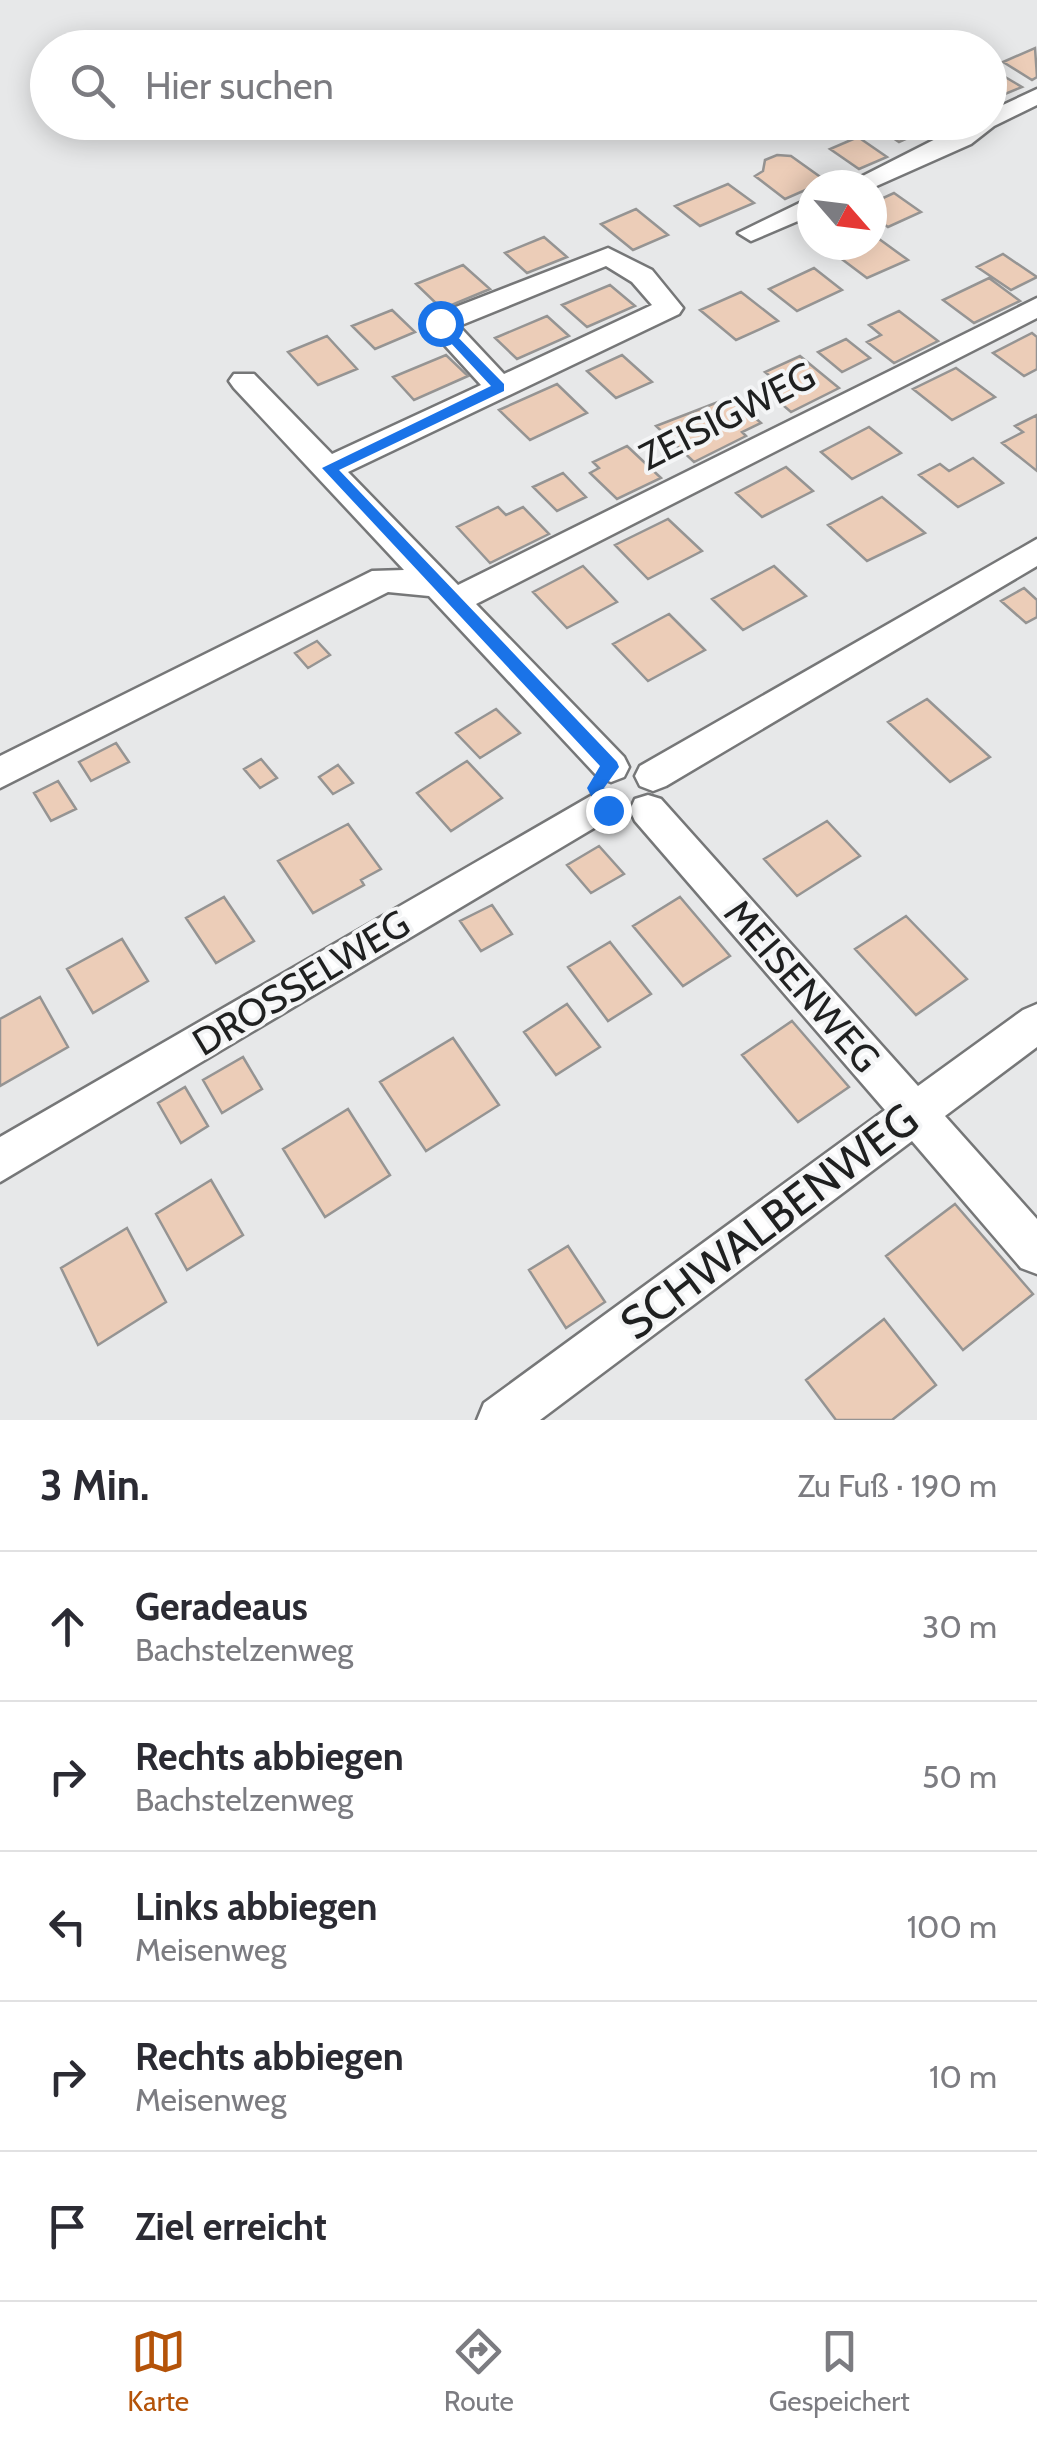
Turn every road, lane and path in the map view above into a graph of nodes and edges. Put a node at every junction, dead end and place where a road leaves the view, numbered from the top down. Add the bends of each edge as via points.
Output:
1 (1037, 96) edge
2 (1007, 111) edge
3 (960, 140) edge
4 (887, 172) edge
5 (797, 213) edge
6 (751, 233) dead end
7 (1037, 307) edge
8 (244, 381) dead end
9 (500, 388) junction
10 (329, 468) junction
11 (1037, 551) edge
12 (448, 592) junction
13 (0, 773) edge
14 (606, 786) junction
15 (651, 793) junction
16 (1037, 1022) edge
17 (913, 1113) junction
18 (0, 1161) edge
19 (1037, 1252) edge
20 (500, 1420) edge

1 - 2 street
3 - 4 street
5 - 6 street
7 - 12 street, ZEISIGWEG
8 - 10 street
9 - 9 street via 636,324 669,308 642,276 608,256 440,323
9 - 10 street
10 - 12 street
11 - 15 street
12 - 13 street via 384,580
12 - 14 street
14 - 15 street via 634,764
14 - 15 street via 624,816
14 - 18 street, DROSSELWEG
15 - 17 street, MEISENWEG
16 - 17 street, SCHWALBENWEG
17 - 19 street, MEISENWEG
17 - 20 street, SCHWALBENWEG

